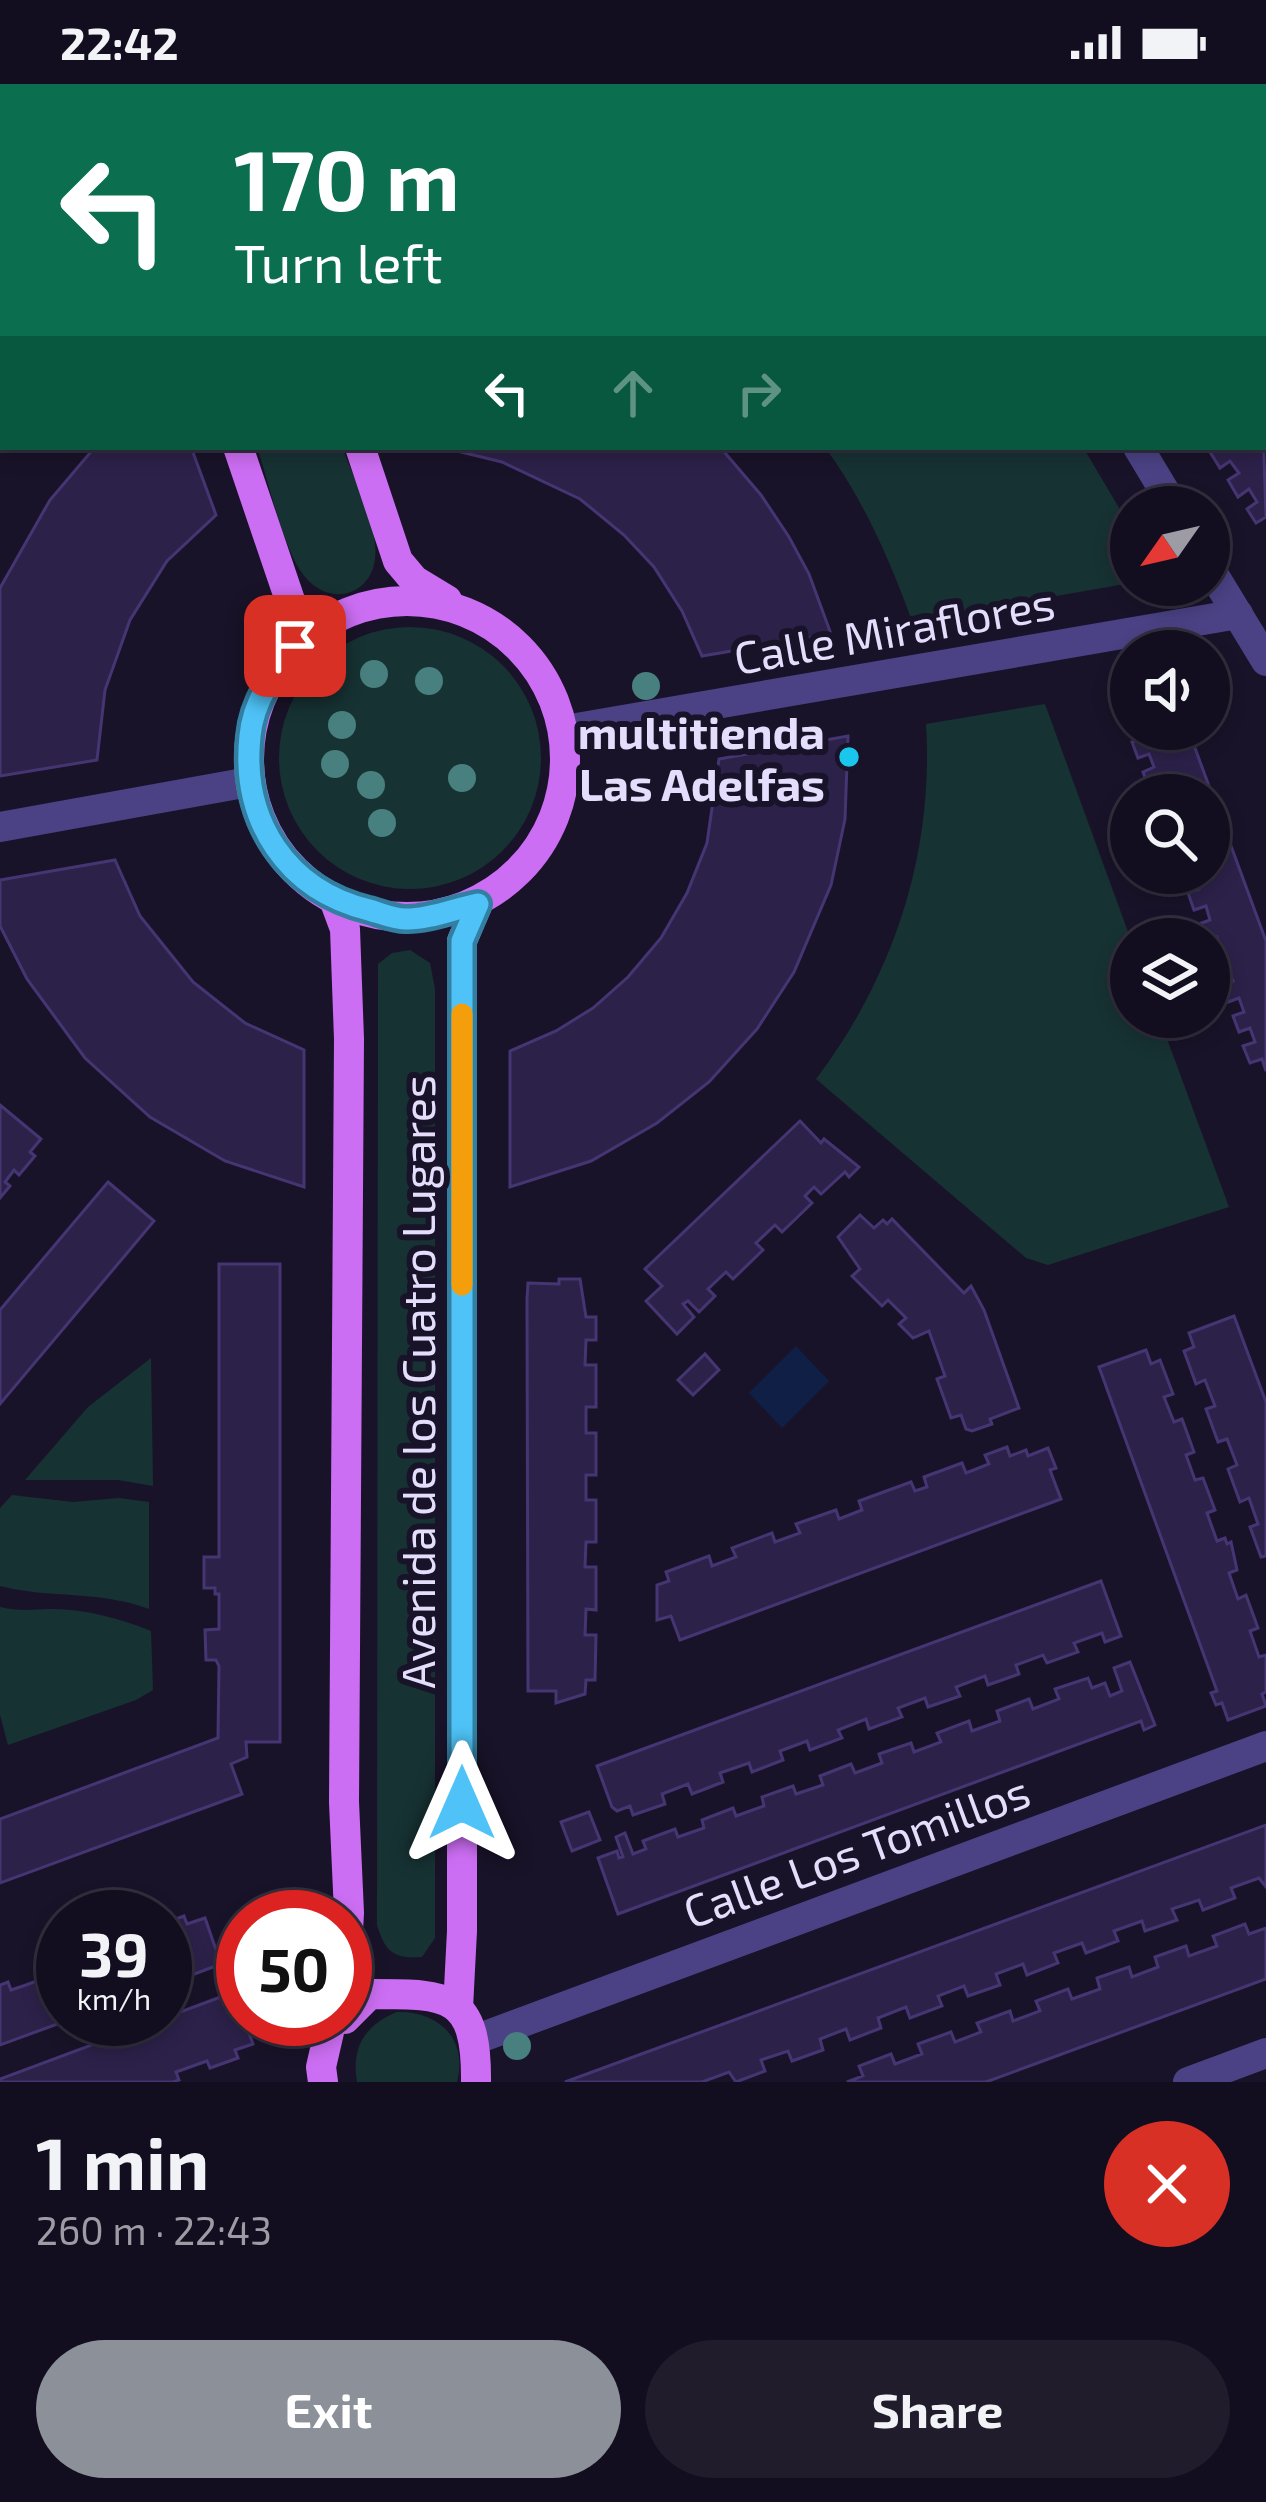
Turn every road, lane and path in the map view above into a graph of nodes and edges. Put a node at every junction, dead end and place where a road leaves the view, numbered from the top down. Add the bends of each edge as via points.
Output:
1 (239, 450) edge
2 (361, 450) edge
3 (1140, 450) edge
4 (1161, 486) edge
5 (1230, 601) edge
6 (462, 609) junction
7 (1238, 614) junction
8 (295, 646) junction
9 (1266, 661) edge
10 (565, 730) junction
11 (249, 782) junction
12 (0, 827) edge
13 (334, 902) junction
14 (478, 904) junction
15 (1266, 1746) edge
16 (348, 1890) edge
17 (372, 1994) edge
18 (458, 2008) junction
19 (476, 2039) junction
20 (1266, 2053) edge
21 (476, 2082) edge
22 (1188, 2082) edge

1 - 8 main road via 292,609
2 - 6 main road via 398,561
3 - 4 street
5 - 7 street
6 - 8 main road via 403,599 344,612
6 - 10 main road via 530,656
7 - 9 street
7 - 10 street, Calle Miraflores
8 - 11 main road via 265,686 250,733
10 - 14 main road via 563,799 532,861
11 - 12 street
11 - 13 main road via 264,830 293,872
13 - 14 main road via 406,920
13 - 16 main road, Avenida de los Cuatro Lugares via 345,928 349,1061
14 - 18 main road, Avenida de los Cuatro Lugares via 462,941
15 - 19 street, Calle Los Tomillos
17 - 18 main road via 433,1994
18 - 19 main road
19 - 21 main road
20 - 22 street

